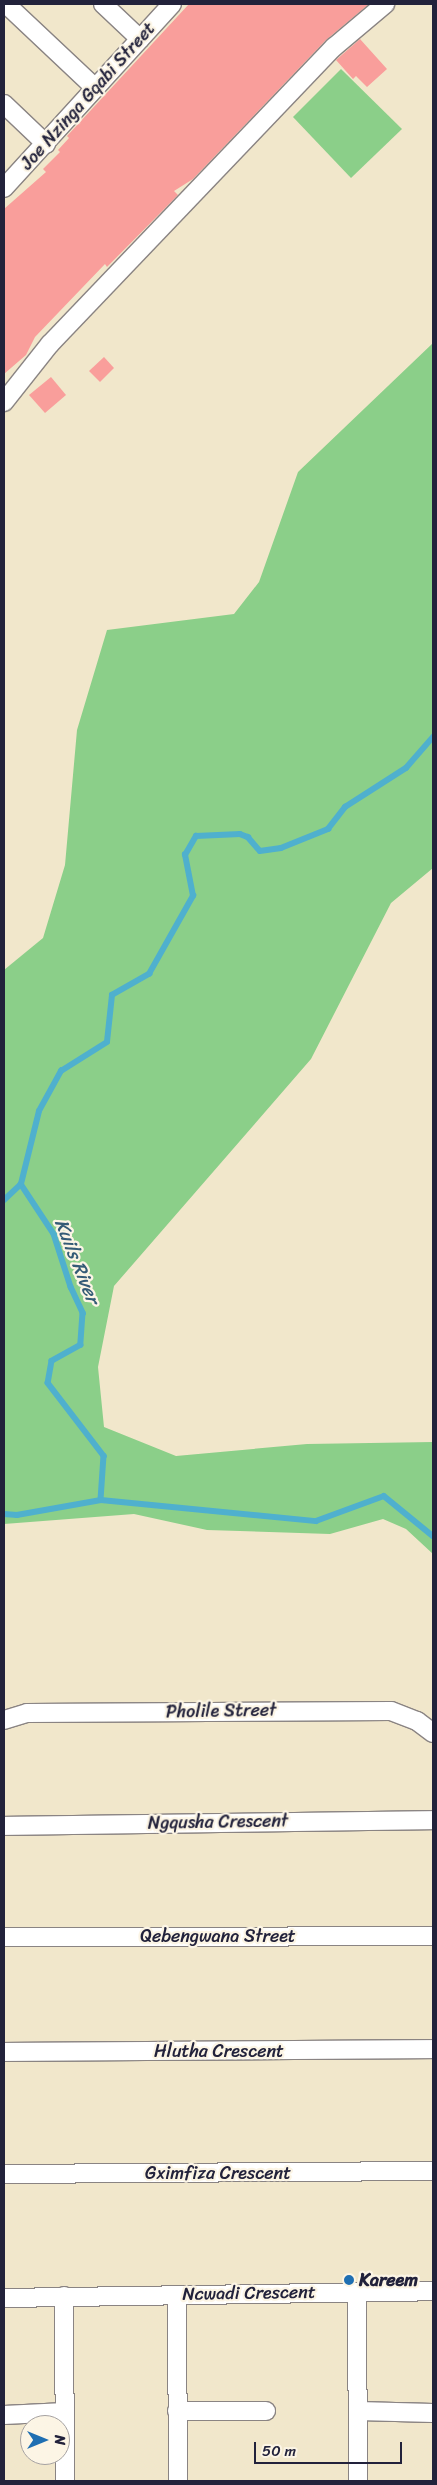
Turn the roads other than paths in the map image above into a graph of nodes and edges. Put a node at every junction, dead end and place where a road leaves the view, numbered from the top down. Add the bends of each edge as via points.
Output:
1 (6, 4) edge
2 (103, 4) edge
3 (172, 4) edge
4 (385, 4) edge
5 (140, 39) junction
6 (95, 88) junction
7 (4, 104) edge
8 (46, 144) junction
9 (4, 188) edge
10 (4, 402) edge
11 (4, 1720) edge
12 (433, 1734) edge
13 (433, 1820) edge
14 (4, 1826) edge
15 (433, 1936) edge
16 (4, 1937) edge
17 (433, 2049) edge
18 (4, 2052) edge
19 (433, 2171) edge
20 (4, 2174) edge
21 (433, 2291) edge
22 (357, 2292) junction
23 (177, 2294) junction
24 (64, 2296) junction
25 (4, 2298) edge
26 (177, 2411) junction
27 (266, 2411) dead end
28 (358, 2411) junction
29 (65, 2412) junction
30 (433, 2413) edge
31 (4, 2415) edge
32 (65, 2481) edge
33 (178, 2481) edge
34 (358, 2481) edge

1 - 6 street
2 - 5 street
3 - 5 street, Joe Nzinga Gqabi Street
4 - 10 street via 334,47 50,344
5 - 6 street, Joe Nzinga Gqabi Street
6 - 8 street, Joe Nzinga Gqabi Street
7 - 8 street
8 - 9 street, Joe Nzinga Gqabi Street
11 - 12 street, Pholile Street via 27,1713 391,1711 417,1721
13 - 14 street, Ngqusha Crescent
15 - 16 street, Qebengwana Street
17 - 18 street, Hlutha Crescent
19 - 20 street, Gximfiza Crescent
21 - 22 street, Ncwadi Crescent
22 - 23 street, Ncwadi Crescent
22 - 28 street
23 - 24 street, Ncwadi Crescent
23 - 26 street
24 - 25 street, Ncwadi Crescent
24 - 29 street
26 - 27 street
26 - 33 street
28 - 30 street
28 - 34 street
29 - 31 street
29 - 32 street

